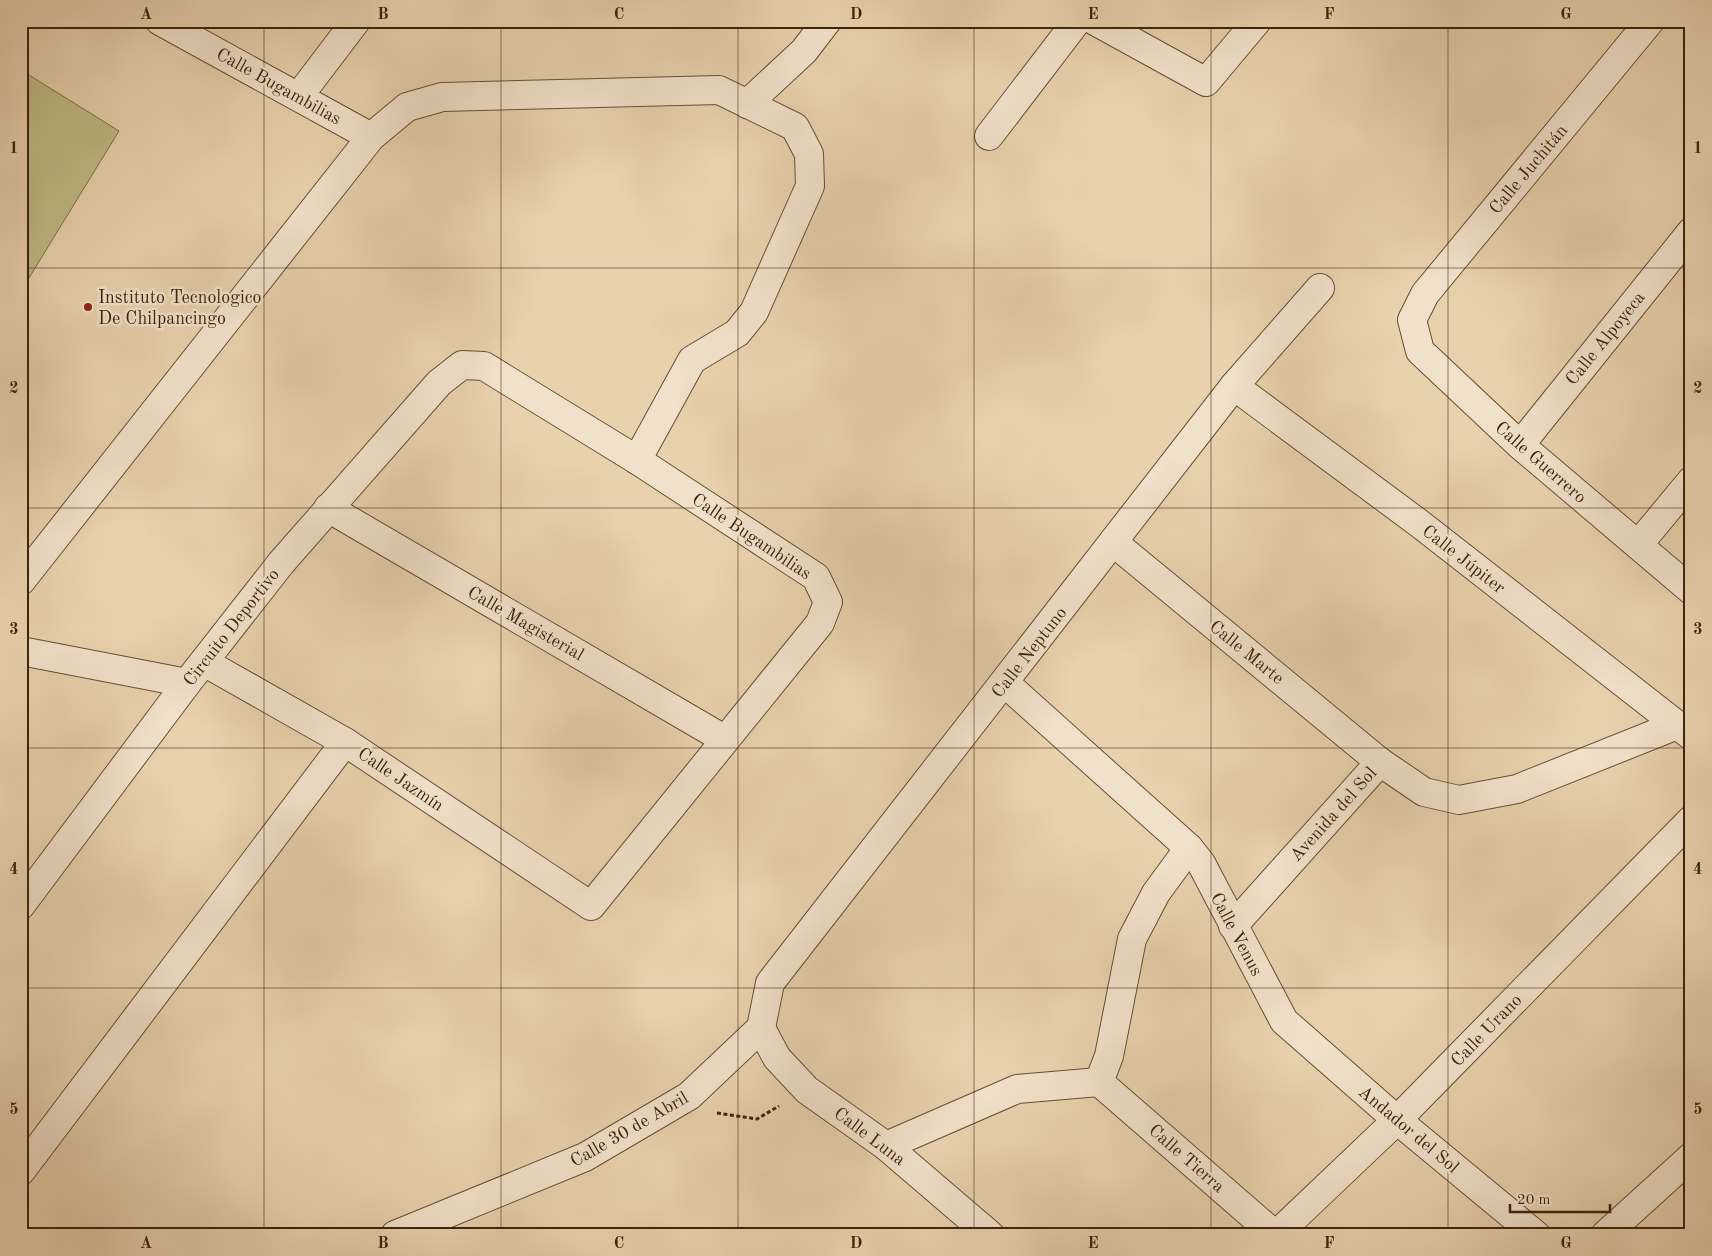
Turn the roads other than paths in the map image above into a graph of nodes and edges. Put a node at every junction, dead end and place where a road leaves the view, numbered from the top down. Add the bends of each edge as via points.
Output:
1 (160, 21) edge
2 (356, 21) edge
3 (827, 21) edge
4 (1077, 21) edge
5 (1095, 21) edge
6 (1257, 21) edge
7 (1650, 21) edge
8 (300, 96) junction
9 (747, 104) junction
10 (989, 136) dead end
11 (371, 137) junction
12 (1691, 232) edge
13 (1320, 288) dead end
14 (1412, 320) joint
15 (462, 365) joint
16 (1234, 386) junction
17 (1520, 445) junction
18 (637, 460) junction
19 (1691, 481) edge
20 (328, 508) junction
21 (1113, 542) junction
22 (1638, 545) junction
23 (21, 581) edge
24 (1691, 590) edge
25 (21, 650) edge
26 (196, 673) junction
27 (1005, 683) junction
28 (1684, 731) edge
29 (724, 739) junction
30 (345, 742) junction
31 (1380, 762) junction
32 (1691, 820) edge
33 (1189, 848) junction
34 (21, 905) edge
35 (591, 906) joint
36 (1233, 926) junction
37 (1284, 1021) joint
38 (761, 1028) junction
39 (1099, 1082) junction
40 (1397, 1120) junction
41 (886, 1146) junction
42 (1691, 1157) edge
43 (21, 1170) edge
44 (395, 1235) edge
45 (990, 1235) edge
46 (1276, 1235) edge
47 (1536, 1235) edge
48 (1605, 1235) edge

1 - 8 street, Calle Bugambilias
2 - 8 street
3 - 9 street via 804,51
4 - 10 street
5 - 6 street via 1206,82
7 - 14 street, Calle Juchitán via 1425,294
8 - 11 street, Calle Bugambilias
9 - 11 street via 719,90 442,97 407,107
9 - 18 street via 796,128 809,154 810,186 754,312 737,333 692,360
11 - 23 street
12 - 17 street, Calle Alpoyeca
13 - 16 street, Calle Neptuno
14 - 17 street, Calle Guerrero via 1420,351
15 - 18 street, Calle Bugambilias via 484,366
15 - 20 street, Circuito Deportivo via 439,383
16 - 21 street, Calle Neptuno
16 - 28 street, Calle Júpiter via 1420,524
17 - 22 street, Calle Guerrero
18 - 29 street, Calle Bugambilias via 816,577 828,602 820,623
19 - 22 street
20 - 26 street, Circuito Deportivo via 281,562
20 - 29 street, Calle Magisterial
21 - 27 street, Calle Neptuno
21 - 31 street, Calle Marte
22 - 24 street, Calle Guerrero
25 - 26 street, Calle Jazmín
26 - 30 street, Calle Jazmín
26 - 34 street, Circuito Deportivo
27 - 33 street, Calle Venus
27 - 38 street, Calle Neptuno via 770,983
28 - 31 street, Avenida del Sol via 1517,790 1459,800 1424,792
29 - 35 street, Calle Bugambilias
30 - 35 street, Calle Jazmín
30 - 43 street
31 - 36 street, Avenida del Sol
32 - 40 street, Calle Urano
33 - 36 street, Calle Venus via 1201,863
33 - 39 street via 1156,893 1132,939 1109,1056
36 - 37 street, Calle Venus
37 - 40 street, Andador del Sol
38 - 41 street, Calle Luna via 777,1058 807,1090
38 - 44 street, Calle 30 de Abril via 689,1096 585,1157
39 - 41 street via 1017,1089
39 - 46 street, Calle Tierra
40 - 46 street, Calle Urano
40 - 47 street, Andador del Sol
41 - 45 street, Calle Luna
42 - 48 street

